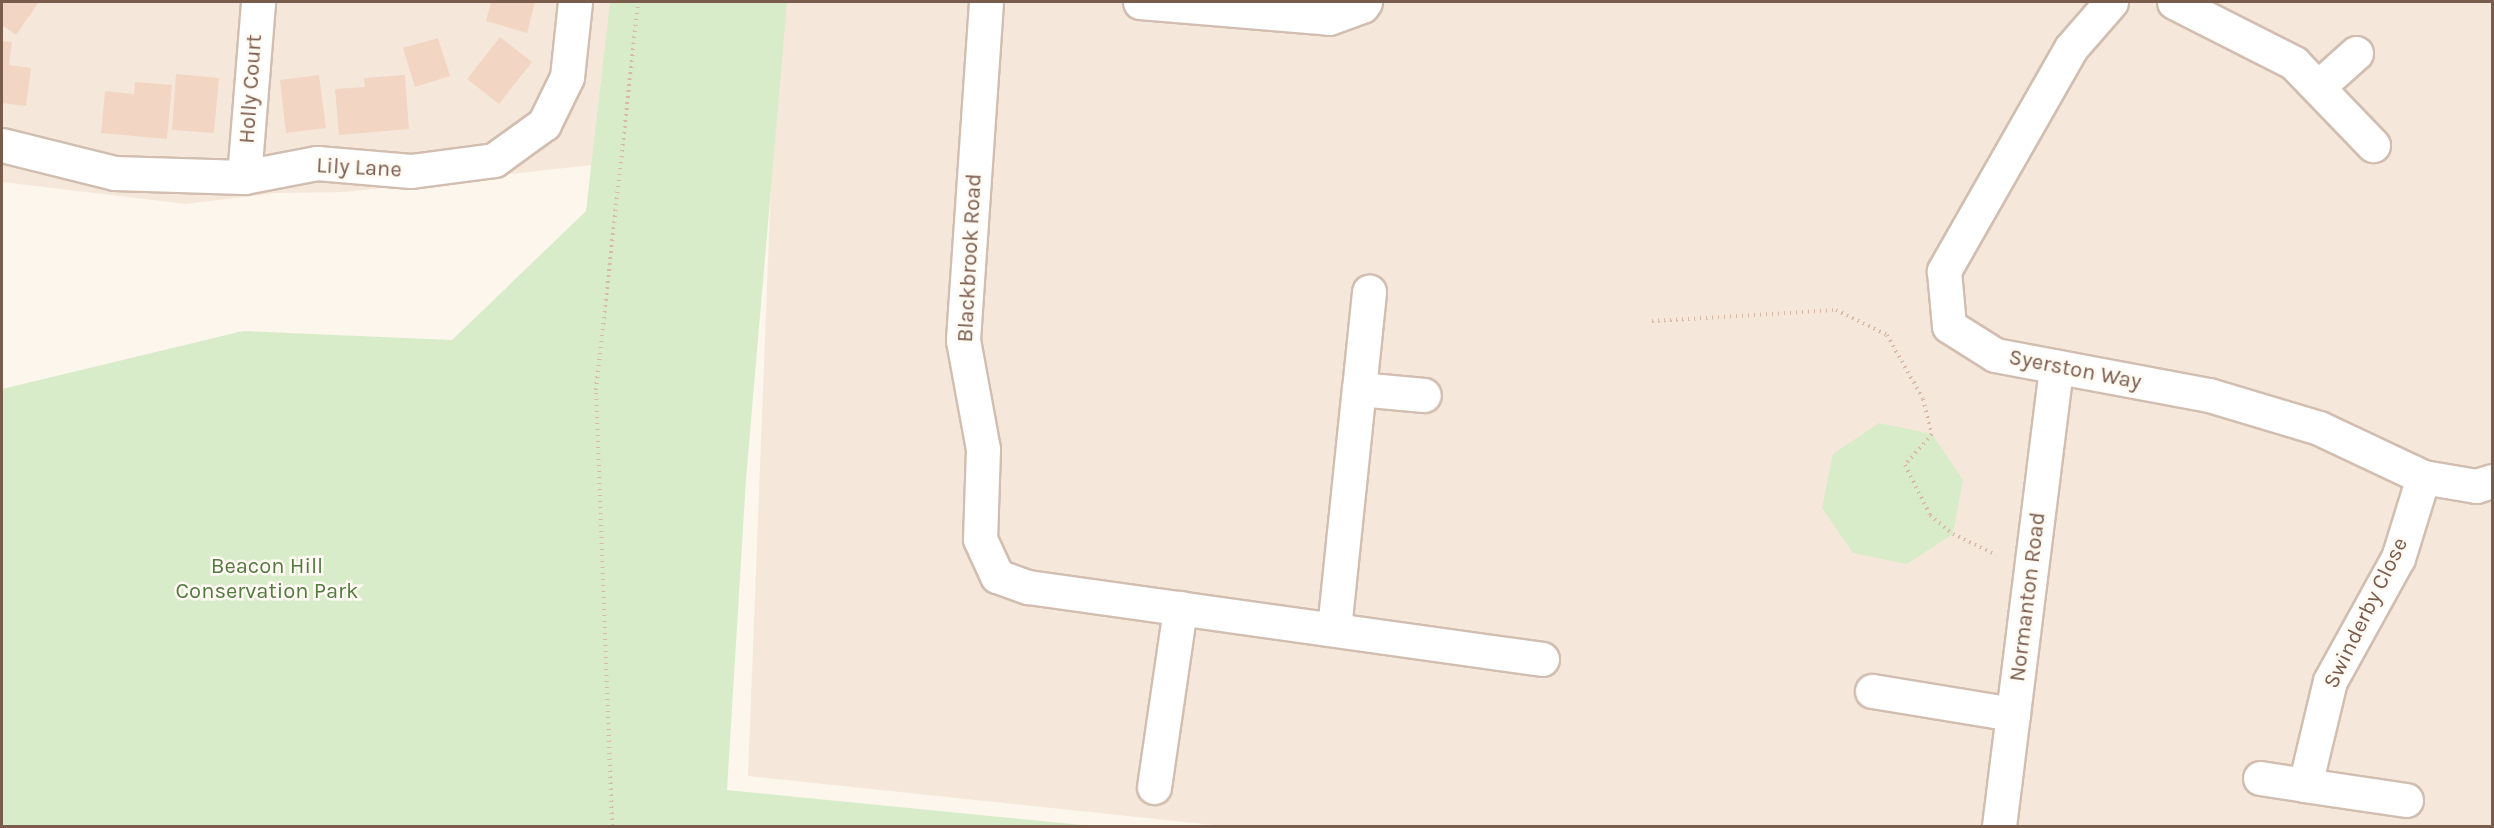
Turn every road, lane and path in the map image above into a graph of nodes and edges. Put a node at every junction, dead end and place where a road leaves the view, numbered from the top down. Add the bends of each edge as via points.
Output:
1 (258, 2) edge
2 (575, 2) edge
3 (638, 2) edge
4 (986, 2) edge
5 (1140, 2) edge
6 (1365, 2) edge
7 (2111, 2) edge
8 (2174, 2) edge
9 (2356, 53) dead end
10 (2318, 87) junction
11 (2, 145) edge
12 (2373, 145) dead end
13 (244, 177) junction
14 (1369, 292) dead end
15 (1652, 321) dead end
16 (2056, 367) junction
17 (1359, 389) junction
18 (1424, 395) dead end
19 (2423, 477) junction
20 (2493, 481) edge
21 (2031, 567) junction
22 (1180, 608) junction
23 (1334, 629) junction
24 (1542, 659) dead end
25 (1872, 691) dead end
26 (2013, 714) junction
27 (2260, 778) dead end
28 (2305, 785) junction
29 (1154, 787) dead end
30 (2406, 800) dead end
31 (612, 826) edge
32 (1999, 826) edge

1 - 13 street, Holly Court
2 - 13 street, Lily Lane via 567,77 544,124 494,160 411,171 317,163
3 - 31 path via 596,390
4 - 22 street, Blackbrook Road via 963,340 983,448 980,539 997,576 1028,587
5 - 6 street via 1329,18
7 - 16 street, Syerston Way via 2071,48 1944,271 1949,326 1995,355
8 - 10 street via 2294,63
9 - 10 street
10 - 12 street
11 - 13 street, Lily Lane via 114,173
14 - 17 street
15 - 21 path via 1836,310 1887,334 1923,399 1932,434 1905,465 1930,515 1953,534 1988,553
16 - 19 street, Syerston Way via 2209,396 2308,425
16 - 21 street, Normanton Road
17 - 18 street
17 - 23 street
19 - 20 street, Syerston Way via 2476,486
19 - 28 street, Swinderby Close via 2398,558 2330,681
21 - 26 street, Normanton Road
22 - 23 street, Blackbrook Road
22 - 29 street
23 - 24 street, Blackbrook Road
25 - 26 street
26 - 32 street, Normanton Road
27 - 28 street
28 - 30 street

